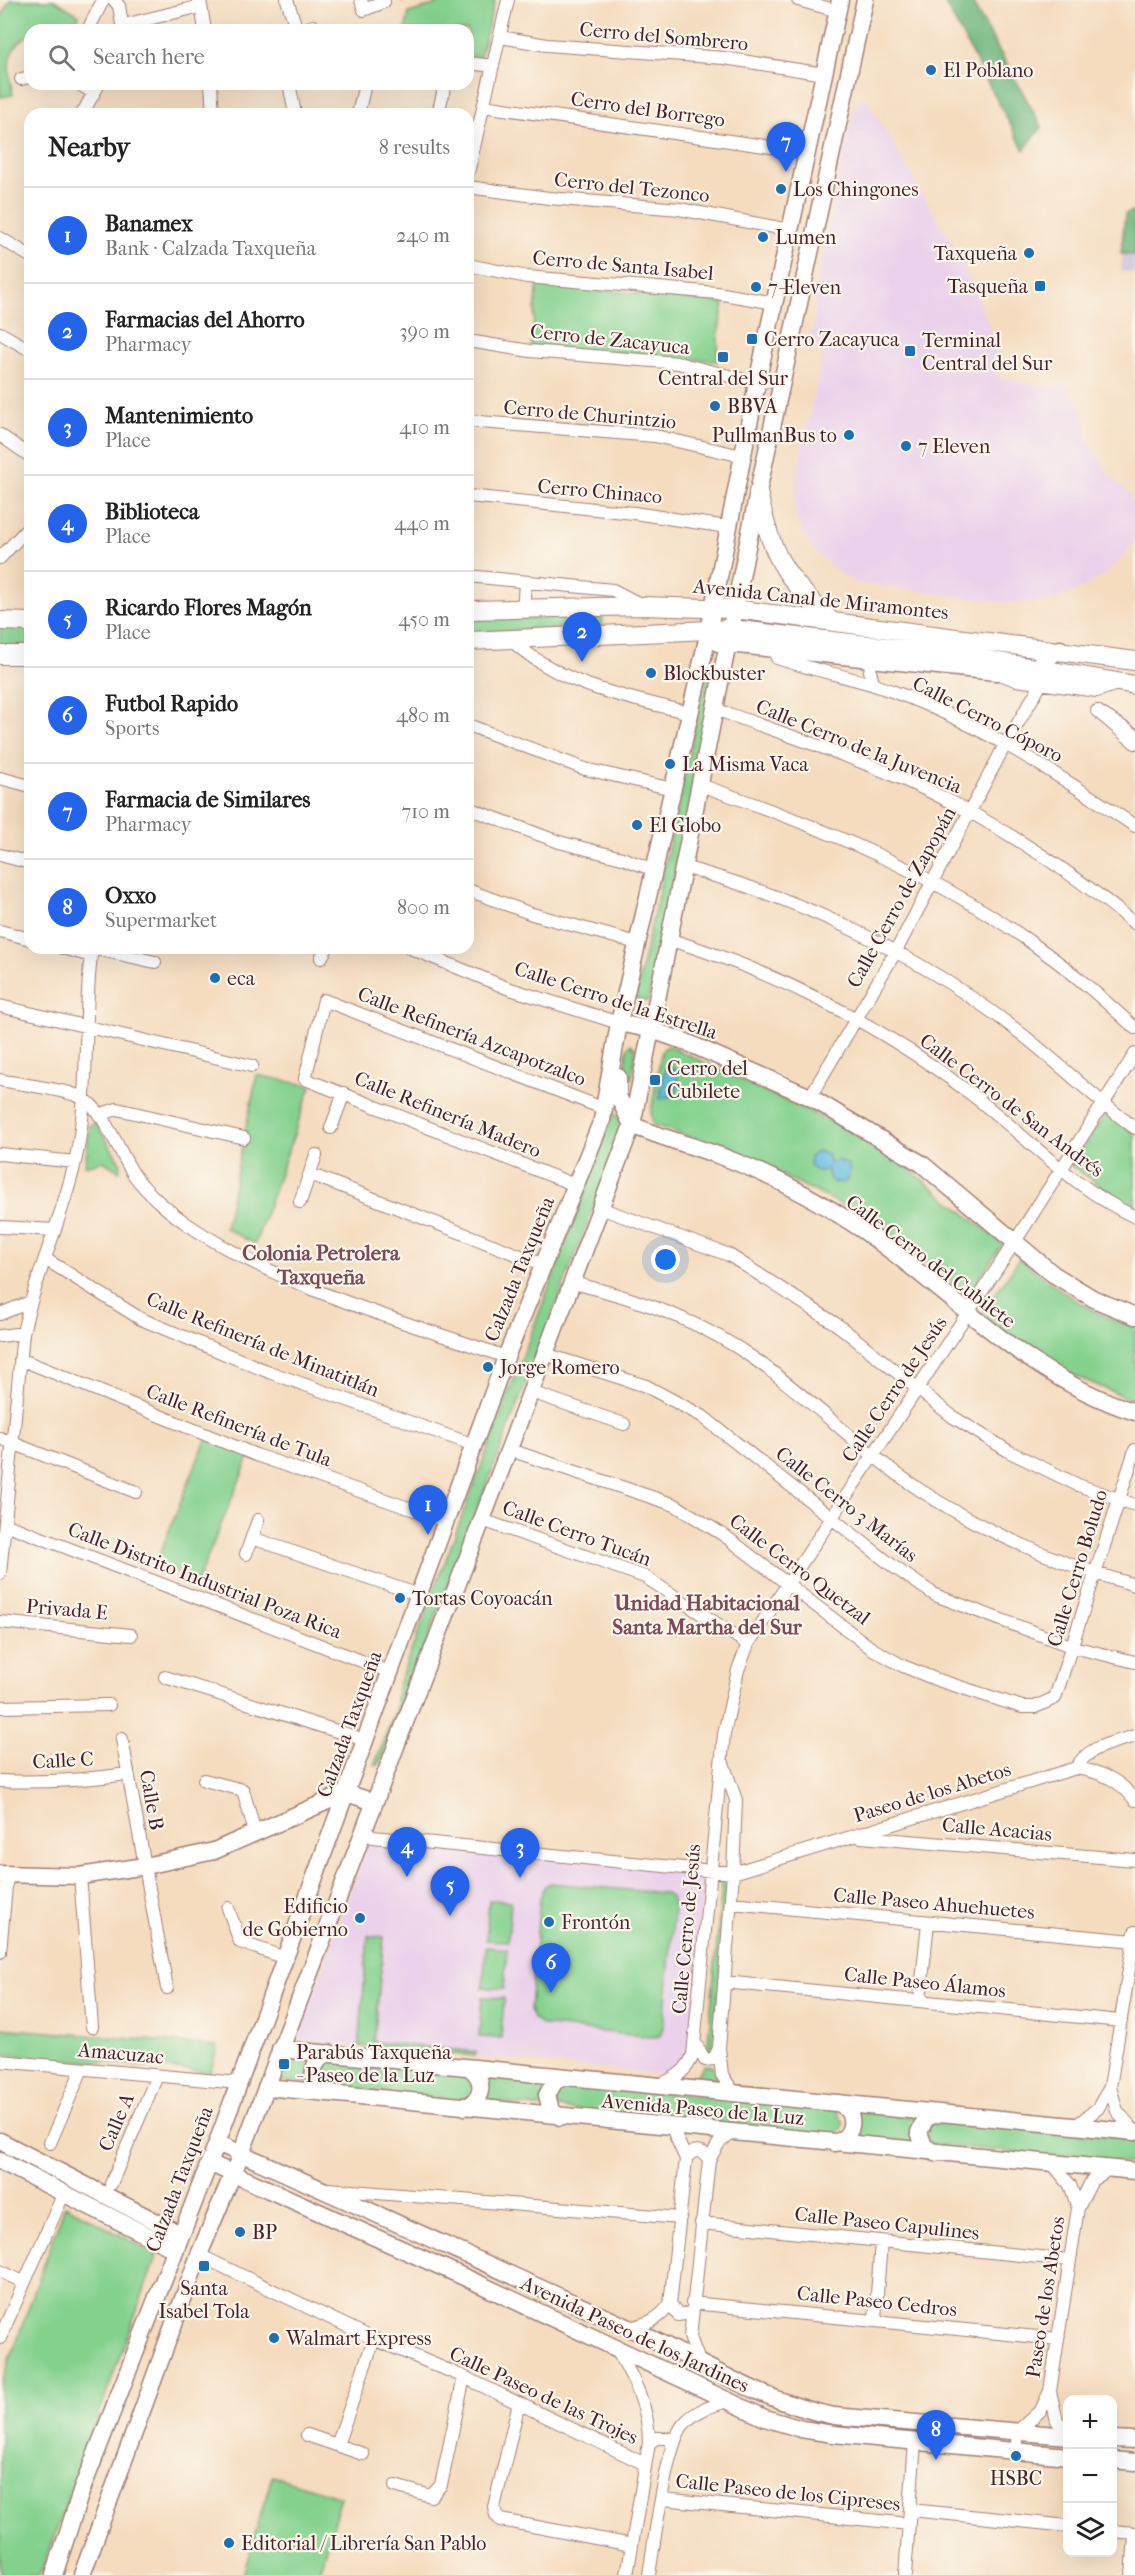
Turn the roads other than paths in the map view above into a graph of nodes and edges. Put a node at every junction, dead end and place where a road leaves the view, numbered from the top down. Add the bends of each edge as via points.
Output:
1 (103, 0) edge
2 (114, 0) edge
3 (287, 0) edge
4 (361, 0) edge
5 (508, 0) edge
6 (798, 0) edge
7 (384, 2) dead end
8 (200, 3) edge
9 (835, 4) edge
10 (865, 4) edge
11 (91, 24) edge
12 (123, 24) edge
13 (134, 24) edge
14 (204, 24) edge
15 (295, 24) edge
16 (500, 37) junction
17 (474, 64) edge
18 (493, 66) junction
19 (824, 74) junction
20 (96, 90) edge
21 (211, 90) edge
22 (290, 90) edge
23 (363, 90) edge
24 (444, 90) edge
25 (483, 106) junction
26 (85, 108) edge
27 (213, 108) edge
28 (294, 108) edge
29 (359, 108) edge
30 (439, 108) edge
31 (474, 146) edge
32 (807, 152) junction
33 (474, 188) edge
34 (790, 230) junction
35 (0, 238) edge
36 (24, 252) edge
37 (474, 266) edge
38 (775, 303) junction
39 (0, 333) edge
40 (474, 341) edge
41 (24, 347) edge
42 (782, 378) junction
43 (758, 383) junction
44 (474, 421) edge
45 (0, 435) edge
46 (24, 452) edge
47 (742, 456) junction
48 (758, 492) junction
49 (474, 497) edge
50 (728, 527) junction
51 (24, 532) edge
52 (0, 558) edge
53 (474, 577) edge
54 (525, 583) junction
55 (643, 606) junction
56 (713, 608) junction
57 (734, 609) junction
58 (474, 610) edge
59 (523, 610) junction
60 (830, 620) junction
61 (0, 621) edge
62 (24, 622) edge
63 (730, 636) junction
64 (707, 637) junction
65 (510, 639) junction
66 (474, 641) edge
67 (1060, 650) junction
68 (814, 652) junction
69 (0, 655) edge
70 (24, 655) edge
71 (970, 657) junction
72 (777, 658) dead end
73 (872, 659) junction
74 (1135, 661) edge
75 (812, 670) junction
76 (996, 672) junction
77 (1038, 676) junction
78 (1129, 683) edge
79 (874, 685) junction
80 (715, 709) junction
81 (690, 713) junction
82 (474, 727) edge
83 (1135, 735) edge
84 (1135, 743) edge
85 (1005, 745) junction
86 (0, 778) edge
87 (24, 784) edge
88 (700, 785) junction
89 (673, 789) junction
90 (474, 810) edge
91 (970, 812) junction
92 (1135, 826) edge
93 (0, 855) edge
94 (24, 861) edge
95 (683, 867) junction
96 (654, 870) junction
97 (934, 882) junction
98 (474, 892) edge
99 (1135, 924) edge
100 (0, 931) edge
101 (24, 937) edge
102 (675, 942) junction
103 (638, 943) junction
104 (896, 951) junction
105 (92, 954) edge
106 (109, 954) edge
107 (425, 954) edge
108 (155, 962) dead end
109 (0, 1006) edge
110 (856, 1019) junction
111 (619, 1023) junction
112 (86, 1027) junction
113 (1135, 1028) edge
114 (649, 1029) junction
115 (616, 1040) junction
116 (1135, 1054) edge
117 (252, 1066) dead end
118 (305, 1079) joint
119 (0, 1080) edge
120 (344, 1093) junction
121 (810, 1097) junction
122 (84, 1098) junction
123 (1103, 1105) junction
124 (605, 1109) junction
125 (99, 1115) junction
126 (632, 1125) junction
127 (331, 1128) dead end
128 (1135, 1128) edge
129 (244, 1138) dead end
130 (0, 1154) edge
131 (316, 1155) dead end
132 (75, 1162) junction
133 (1061, 1168) junction
134 (310, 1174) junction
135 (575, 1185) junction
136 (300, 1202) dead end
137 (600, 1208) junction
138 (1135, 1217) edge
139 (0, 1227) edge
140 (55, 1230) junction
141 (1014, 1243) junction
142 (46, 1260) junction
143 (544, 1264) junction
144 (573, 1283) junction
145 (30, 1302) junction
146 (0, 1314) edge
147 (968, 1314) junction
148 (1135, 1316) edge
149 (23, 1333) junction
150 (0, 1335) edge
151 (545, 1354) junction
152 (506, 1357) junction
153 (20, 1359) junction
154 (917, 1390) junction
155 (531, 1392) junction
156 (1135, 1412) edge
157 (624, 1424) dead end
158 (0, 1438) edge
159 (13, 1444) junction
160 (474, 1445) junction
161 (1135, 1450) edge
162 (519, 1453) dead end
163 (873, 1456) junction
164 (136, 1492) dead end
165 (1118, 1501) junction
166 (4, 1502) edge
167 (1135, 1505) edge
168 (832, 1519) junction
169 (258, 1520) dead end
170 (482, 1520) junction
171 (446, 1521) junction
172 (5, 1524) junction
173 (252, 1538) junction
174 (246, 1554) dead end
175 (0, 1566) edge
176 (0, 1574) edge
177 (1095, 1574) junction
178 (788, 1584) junction
179 (1135, 1585) edge
180 (419, 1595) junction
181 (0, 1622) edge
182 (131, 1635) dead end
183 (748, 1644) junction
184 (1073, 1647) junction
185 (1135, 1662) edge
186 (390, 1672) junction
187 (165, 1677) dead end
188 (1055, 1698) joint
189 (109, 1705) dead end
190 (0, 1707) edge
191 (1135, 1736) edge
192 (122, 1739) dead end
193 (365, 1740) junction
194 (722, 1760) junction
195 (1076, 1768) junction
196 (127, 1774) junction
197 (204, 1780) dead end
198 (0, 1781) edge
199 (346, 1793) junction
200 (1135, 1800) edge
201 (374, 1802) junction
202 (363, 1831) junction
203 (255, 1832) junction
204 (855, 1836) junction
205 (1135, 1860) edge
206 (145, 1866) junction
207 (710, 1870) junction
208 (733, 1873) junction
209 (3, 1875) edge
210 (80, 1876) junction
211 (731, 1903) junction
212 (228, 1908) dead end
213 (928, 1922) junction
214 (1134, 1937) edge
215 (0, 1952) edge
216 (285, 1958) junction
217 (724, 1982) junction
218 (167, 1988) dead end
219 (920, 2000) junction
220 (1121, 2021) junction
221 (92, 2027) dead end
222 (695, 2042) junction
223 (719, 2048) junction
224 (280, 2049) junction
225 (329, 2053) junction
226 (1, 2063) edge
227 (470, 2068) junction
228 (82, 2069) junction
229 (157, 2076) junction
230 (565, 2077) junction
231 (239, 2083) junction
232 (660, 2085) junction
233 (1110, 2086) junction
234 (266, 2087) junction
235 (326, 2093) junction
236 (734, 2093) junction
237 (838, 2103) junction
238 (465, 2107) junction
239 (940, 2113) junction
240 (560, 2116) junction
241 (1077, 2125) junction
242 (672, 2128) junction
243 (1135, 2132) edge
244 (732, 2134) junction
245 (0, 2141) edge
246 (50, 2143) dead end
247 (217, 2143) junction
248 (835, 2143) junction
249 (936, 2153) junction
250 (241, 2154) junction
251 (686, 2159) junction
252 (709, 2160) junction
253 (0, 2161) edge
254 (1050, 2161) junction
255 (209, 2163) junction
256 (1112, 2167) junction
257 (1135, 2170) edge
258 (233, 2173) junction
259 (301, 2180) junction
260 (111, 2184) dead end
261 (317, 2188) junction
262 (64, 2193) junction
263 (292, 2198) junction
264 (1078, 2208) junction
265 (680, 2218) junction
266 (701, 2223) junction
267 (177, 2242) junction
268 (881, 2243) junction
269 (199, 2255) junction
270 (1070, 2260) junction
271 (481, 2263) junction
272 (0, 2271) edge
273 (518, 2280) junction
274 (473, 2281) junction
275 (23, 2282) junction
276 (509, 2299) junction
277 (670, 2304) junction
278 (692, 2308) junction
279 (875, 2319) junction
280 (629, 2328) junction
281 (0, 2338) edge
282 (374, 2339) junction
283 (1058, 2340) junction
284 (617, 2349) junction
285 (701, 2365) junction
286 (464, 2377) junction
287 (1050, 2391) junction
288 (727, 2401) junction
289 (519, 2403) junction
290 (1063, 2428) edge
291 (1018, 2431) junction
292 (1063, 2434) edge
293 (307, 2435) dead end
294 (1117, 2439) edge
295 (1135, 2440) edge
296 (915, 2442) junction
297 (649, 2443) junction
298 (337, 2445) junction
299 (672, 2446) junction
300 (1016, 2451) junction
301 (363, 2454) dead end
302 (1063, 2456) edge
303 (1117, 2460) edge
304 (1135, 2462) edge
305 (645, 2464) junction
306 (395, 2486) dead end
307 (81, 2492) junction
308 (663, 2499) junction
309 (107, 2501) junction
310 (911, 2510) junction
311 (909, 2524) junction
312 (1063, 2525) edge
313 (1117, 2533) edge
314 (1135, 2541) edge
315 (632, 2545) junction
316 (54, 2575) edge
317 (82, 2575) edge
318 (627, 2575) edge
319 (649, 2575) edge
320 (904, 2575) edge
321 (1131, 2575) edge

1 - 11 street
2 - 12 street
3 - 15 street
4 - 7 street via 364,10
5 - 16 street
6 - 9 street
8 - 13 street
8 - 14 street
9 - 19 street, Calzada Taxqueña
10 - 42 street
16 - 18 street
16 - 19 street, Cerro del Sombrero via 547,45 724,58
17 - 18 street
18 - 25 street
19 - 32 street, Calzada Taxqueña
20 - 26 street
21 - 27 street
22 - 28 street
23 - 29 street
24 - 30 street
25 - 31 street
25 - 32 street, Cerro del Borrego
32 - 34 street, Calzada Taxqueña
33 - 34 street, Cerro del Tezonco via 679,209
34 - 38 street, Calzada Taxqueña
35 - 36 street
37 - 38 street, Cerro de Santa Isabel via 527,277 717,292
38 - 43 street, Calzada Taxqueña
39 - 41 street
40 - 43 street, Cerro de Zacayuca via 530,351 678,363
42 - 43 street, Cerro de Zacayuca
42 - 48 street
43 - 47 street, Calzada Taxqueña
44 - 47 street, Cerro de Churintzio via 655,436
45 - 46 street
47 - 50 street, Calzada Taxqueña
48 - 57 street
48 - 60 main road via 770,544 784,572
49 - 50 street, Cerro Chinaco
50 - 56 street, Calzada Taxqueña
51 - 52 street
53 - 54 street
54 - 55 street via 613,590
54 - 59 street
55 - 56 main road, Avenida Canal de Miramontes
55 - 59 main road, Avenida Canal de Miramontes
56 - 57 main road, Avenida Canal de Miramontes
56 - 64 street, Calzada Taxqueña
57 - 60 main road, Avenida Canal de Miramontes
57 - 63 street
58 - 59 main road, Avenida Canal de Miramontes
60 - 67 main road, Avenida Canal de Miramontes
61 - 62 main road
63 - 64 main road, Avenida Canal de Miramontes
63 - 68 street, Avenida Canal de Miramontes
63 - 71 main road, Avenida Canal de Miramontes
63 - 80 street
64 - 65 main road, Avenida Canal de Miramontes
64 - 81 street, Calzada Taxqueña
65 - 66 main road, Avenida Canal de Miramontes
65 - 81 street via 537,662 568,680
67 - 74 main road, Avenida Canal de Miramontes
67 - 77 street, Avenida Canal de Miramontes
68 - 73 street, Avenida Canal de Miramontes
68 - 75 street
69 - 70 main road
71 - 76 street, Avenida Canal de Miramontes
71 - 77 main road, Avenida Canal de Miramontes
72 - 75 street, Calle Cerro Cóporo
73 - 76 street, Avenida Canal de Miramontes
73 - 79 street
75 - 79 street, Calle Cerro Cóporo
76 - 77 street, Avenida Canal de Miramontes
77 - 78 main road, Avenida Canal de Miramontes
77 - 85 street, Calle Cerro de Zapopán
79 - 85 street, Calle Cerro Cóporo
80 - 88 street
80 - 91 street, Calle Cerro de la Juvencia via 852,759
81 - 89 street, Calzada Taxqueña
82 - 89 street via 585,769
83 - 84 street via 1097,711
85 - 91 street, Calle Cerro de Zapopán
85 - 92 street, Calle Cerro Cóporo
86 - 87 street
88 - 95 street
88 - 97 street via 850,843
89 - 96 street, Calzada Taxqueña
90 - 96 street via 559,842
91 - 97 street, Calle Cerro de Zapopán
91 - 99 street, Calle Cerro de la Juvencia via 1098,893
93 - 94 street
95 - 102 street
95 - 104 street via 811,912
96 - 103 street, Calzada Taxqueña
97 - 104 street, Calle Cerro de Zapopán
97 - 113 street via 1039,948
98 - 103 street via 532,914
100 - 101 street
102 - 110 street, Calle Cerro de San Andrés via 778,981
102 - 114 street
103 - 111 street, Calzada Taxqueña
104 - 110 street, Calle Cerro de Zapopán
104 - 123 street via 1020,1033
105 - 112 street
106 - 108 street
107 - 111 street, Calle Cerro de la Estrella via 507,988
109 - 112 street
110 - 121 street, Calle Cerro de Zapopán
110 - 133 street, Calle Cerro de San Andrés via 946,1075
111 - 114 street, Calle Cerro de la Estrella
111 - 115 street, Calzada Taxqueña
112 - 117 street
112 - 122 street
114 - 121 street, Calle Cerro de la Estrella
114 - 126 street
115 - 124 street, Calzada Taxqueña
115 - 126 street via 618,1096
116 - 123 street, Calle Cerro de Jesús
118 - 120 street, Calle Refinería Madero
118 - 124 street, Calle Refinería Azcapotzalco via 324,1000
119 - 122 street
120 - 127 street
120 - 135 street, Calle Refinería Madero
121 - 141 street, Calle Cerro de la Estrella via 922,1164
122 - 125 street
122 - 132 street
123 - 128 street
123 - 133 street, Calle Cerro de Jesús
124 - 135 street, Calzada Taxqueña
125 - 129 street via 117,1109
125 - 152 street via 135,1177 186,1223 237,1255 293,1281
126 - 137 street
126 - 147 street, Calle Cerro del Cubilete via 732,1160 814,1201 859,1228
130 - 132 street
131 - 134 street
132 - 140 street
133 - 138 street, Calle Cerro de San Andrés
133 - 141 street, Calle Cerro de Jesús
134 - 136 street
134 - 143 street
135 - 143 street, Calzada Taxqueña
137 - 144 street
137 - 154 street via 729,1255 839,1326
139 - 140 street
140 - 142 street
141 - 147 street, Calle Cerro de Jesús
141 - 148 street, Calle Cerro de la Estrella via 1053,1274 1094,1299
142 - 145 street
142 - 160 street, Calle Refinería de Minatitlán via 141,1319 269,1372
143 - 152 street, Calzada Taxqueña
144 - 151 street
144 - 163 street via 634,1300 707,1330 755,1359
145 - 146 street
145 - 149 street
147 - 154 street, Calle Cerro de Jesús
147 - 156 street, Calle Cerro del Cubilete via 1023,1356 1090,1395
149 - 150 street
149 - 153 street
151 - 155 street
151 - 168 street, Calle Cerro 3 Marías via 646,1386 702,1416
152 - 160 street, Calzada Taxqueña
153 - 159 street
153 - 171 street, Calle Refinería de Tula via 256,1455
154 - 163 street, Calle Cerro de Jesús
154 - 165 street via 1010,1452
155 - 157 street
155 - 170 street
158 - 159 street
159 - 164 street
159 - 166 street
160 - 171 street, Calzada Taxqueña
161 - 165 street, Calle Cerro Boludo
162 - 178 street, Calle Cerro Quetzal via 675,1505 725,1536
163 - 168 street, Calle Cerro de Jesús
163 - 177 street via 962,1516 1015,1543
165 - 167 street
165 - 177 street, Calle Cerro Boludo
166 - 172 street
168 - 178 street, Calle Cerro de Jesús
168 - 184 street, Calle Cerro 3 Marías via 935,1595
169 - 173 street
170 - 183 street, Calle Cerro Tucán via 645,1577
170 - 201 street
171 - 180 street, Calzada Taxqueña
172 - 175 street
172 - 186 street, Calle Distrito Industrial Poza Rica
173 - 174 street
173 - 180 street
175 - 176 street
177 - 179 street
177 - 184 street, Calle Cerro Boludo
178 - 183 street, Calle Cerro de Jesús
178 - 188 street, Calle Cerro Quetzal via 871,1648 903,1666 1022,1707 1035,1707
180 - 186 street, Calzada Taxqueña
181 - 182 street, Privada E
183 - 194 street, Calle Cerro de Jesús via 729,1704
184 - 185 street, Calle Cerro 3 Marías
184 - 188 street, Calle Cerro Boludo
186 - 193 street, Calzada Taxqueña
187 - 193 street
189 - 190 street
191 - 195 street via 1095,1748 1082,1756
192 - 196 street, Calle B
193 - 199 street, Calzada Taxqueña
194 - 207 street, Calle Cerro de Jesús
194 - 208 street, Calle Cerro de Jesús via 736,1800
195 - 200 street, Paseo de los Abetos via 1105,1774
195 - 204 street, Paseo de los Abetos
196 - 198 street, Calle C via 37,1783
196 - 206 street, Calle B
197 - 203 street via 243,1790
199 - 201 street
199 - 203 street
199 - 216 street, Calzada Taxqueña
201 - 202 street
202 - 207 street via 373,1837
202 - 224 street
203 - 206 street via 214,1851
204 - 205 street, Calle Acacias
204 - 208 street, Paseo de los Abetos
206 - 210 street
206 - 218 street, Calle B
207 - 208 street
207 - 222 street, Calle Cerro de Jesús
208 - 211 street, Calle Cerro de Jesús
209 - 210 street
209 - 215 street
210 - 221 street
211 - 213 street, Calle Paseo Ahuehuetes
211 - 217 street, Calle Cerro de Jesús
212 - 216 street via 240,1942
213 - 214 street, Calle Paseo Ahuehuetes
213 - 219 street
214 - 220 street
216 - 231 street, Calzada Taxqueña
217 - 219 street, Calle Paseo Álamos
217 - 223 street, Calle Cerro de Jesús
219 - 220 street, Calle Paseo Álamos
220 - 233 street
222 - 223 street via 705,2060 714,2059
222 - 232 street, Calle Cerro de Jesús via 687,2068
223 - 236 street, Calle Cerro de Jesús via 722,2075
224 - 225 street, Avenida Paseo de la Luz
224 - 234 street
225 - 227 street, Avenida Paseo de la Luz
225 - 235 street via 316,2062 313,2072 315,2082
226 - 228 street, Amacuzac
227 - 230 street, Avenida Paseo de la Luz
227 - 238 street via 480,2080 481,2090 474,2103
228 - 229 street, Amacuzac
228 - 246 street
229 - 231 street, Amacuzac
229 - 260 street, Calle A
230 - 232 street, Avenida Paseo de la Luz
230 - 240 street via 555,2081 547,2095 551,2110
231 - 247 street, Calzada Taxqueña
232 - 236 street, Avenida Paseo de la Luz
233 - 241 street via 1098,2108
233 - 243 street via 1118,2110
234 - 235 street, Avenida Paseo de la Luz
234 - 250 street
235 - 238 street, Avenida Paseo de la Luz
236 - 237 street, Avenida Paseo de la Luz
237 - 239 street, Avenida Paseo de la Luz
237 - 248 street via 847,2109 852,2124 849,2134
238 - 240 street, Avenida Paseo de la Luz
239 - 241 street, Avenida Paseo de la Luz
239 - 249 street via 926,2118 919,2132 924,2146
240 - 242 street, Avenida Paseo de la Luz
241 - 243 street, Avenida Paseo de la Luz
242 - 244 street, Avenida Paseo de la Luz
242 - 251 street
244 - 248 street, Avenida Paseo de la Luz
244 - 252 street via 720,2141
245 - 267 street
247 - 250 street, Avenida Paseo de los Jardines
247 - 255 street, Calzada Taxqueña
248 - 249 street, Avenida Paseo de la Luz
249 - 254 street, Avenida Paseo de la Luz
250 - 258 street
250 - 259 street, Avenida Paseo de los Jardines
251 - 252 street via 697,2151
251 - 265 street
252 - 266 street
253 - 262 street
254 - 256 street, Avenida Paseo de la Luz
254 - 264 street, Paseo de los Abetos via 1066,2178
255 - 258 street, Avenida Paseo de los Jardines
255 - 267 street, Calzada Taxqueña
256 - 257 street, Avenida Paseo de la Luz
256 - 264 street, Paseo de los Abetos via 1092,2180
258 - 263 street, Avenida Paseo de los Jardines
258 - 269 street
259 - 261 street, Avenida Paseo de los Jardines
259 - 263 street
261 - 265 street
261 - 271 street, Avenida Paseo de los Jardines
262 - 267 street
262 - 275 street
263 - 274 street, Avenida Paseo de los Jardines
264 - 270 street, Paseo de los Abetos
265 - 277 street
266 - 268 street, Calle Paseo Capulines
266 - 278 street
267 - 307 street, Calzada Taxqueña
268 - 270 street, Calle Paseo Capulines
268 - 279 street
269 - 282 street, Calle Paseo de las Trojes
269 - 309 street
270 - 283 street, Paseo de los Abetos
271 - 273 street, Avenida Paseo de los Jardines
271 - 274 street
272 - 275 street
273 - 276 street
273 - 280 street, Avenida Paseo de los Jardines
274 - 276 street, Avenida Paseo de los Jardines
275 - 281 street
276 - 284 street, Avenida Paseo de los Jardines
277 - 278 street, Calle Paseo Cedros via 678,2315
277 - 280 street via 650,2323
278 - 279 street, Calle Paseo Cedros
278 - 285 street via 690,2337
279 - 283 street, Calle Paseo Cedros
280 - 285 street, Avenida Paseo de los Jardines
282 - 286 street, Calle Paseo de las Trojes
282 - 298 street
283 - 287 street, Paseo de los Abetos
284 - 288 street, Avenida Paseo de los Jardines
284 - 297 street via 646,2410
285 - 291 street, Avenida Paseo de los Jardines via 771,2399 804,2410 834,2416
286 - 289 street, Calle Paseo de las Trojes
286 - 306 street via 438,2491 430,2496
287 - 290 street, Paseo de los Abetos via 1057,2421
287 - 291 street, Paseo de los Abetos via 1041,2410
288 - 296 street, Avenida Paseo de los Jardines via 801,2429
288 - 299 street via 693,2416 682,2426
289 - 305 street, Calle Paseo de las Trojes
289 - 315 street via 494,2506 496,2515 501,2520
291 - 292 street, Avenida Paseo de los Jardines
291 - 300 street
293 - 298 street
294 - 295 street
296 - 300 street, Avenida Paseo de los Jardines
296 - 310 street
297 - 299 street via 666,2437
297 - 305 street
298 - 301 street
299 - 308 street
300 - 302 street, Avenida Paseo de los Jardines
303 - 304 street
305 - 315 street
307 - 309 street
307 - 316 street, Calzada Taxqueña
308 - 311 street, Calle Paseo de los Cipreses
308 - 319 street
309 - 317 street
310 - 311 street
310 - 312 street, Calle Paseo de los Cipreses
311 - 320 street
313 - 314 street
314 - 321 street
315 - 318 street

